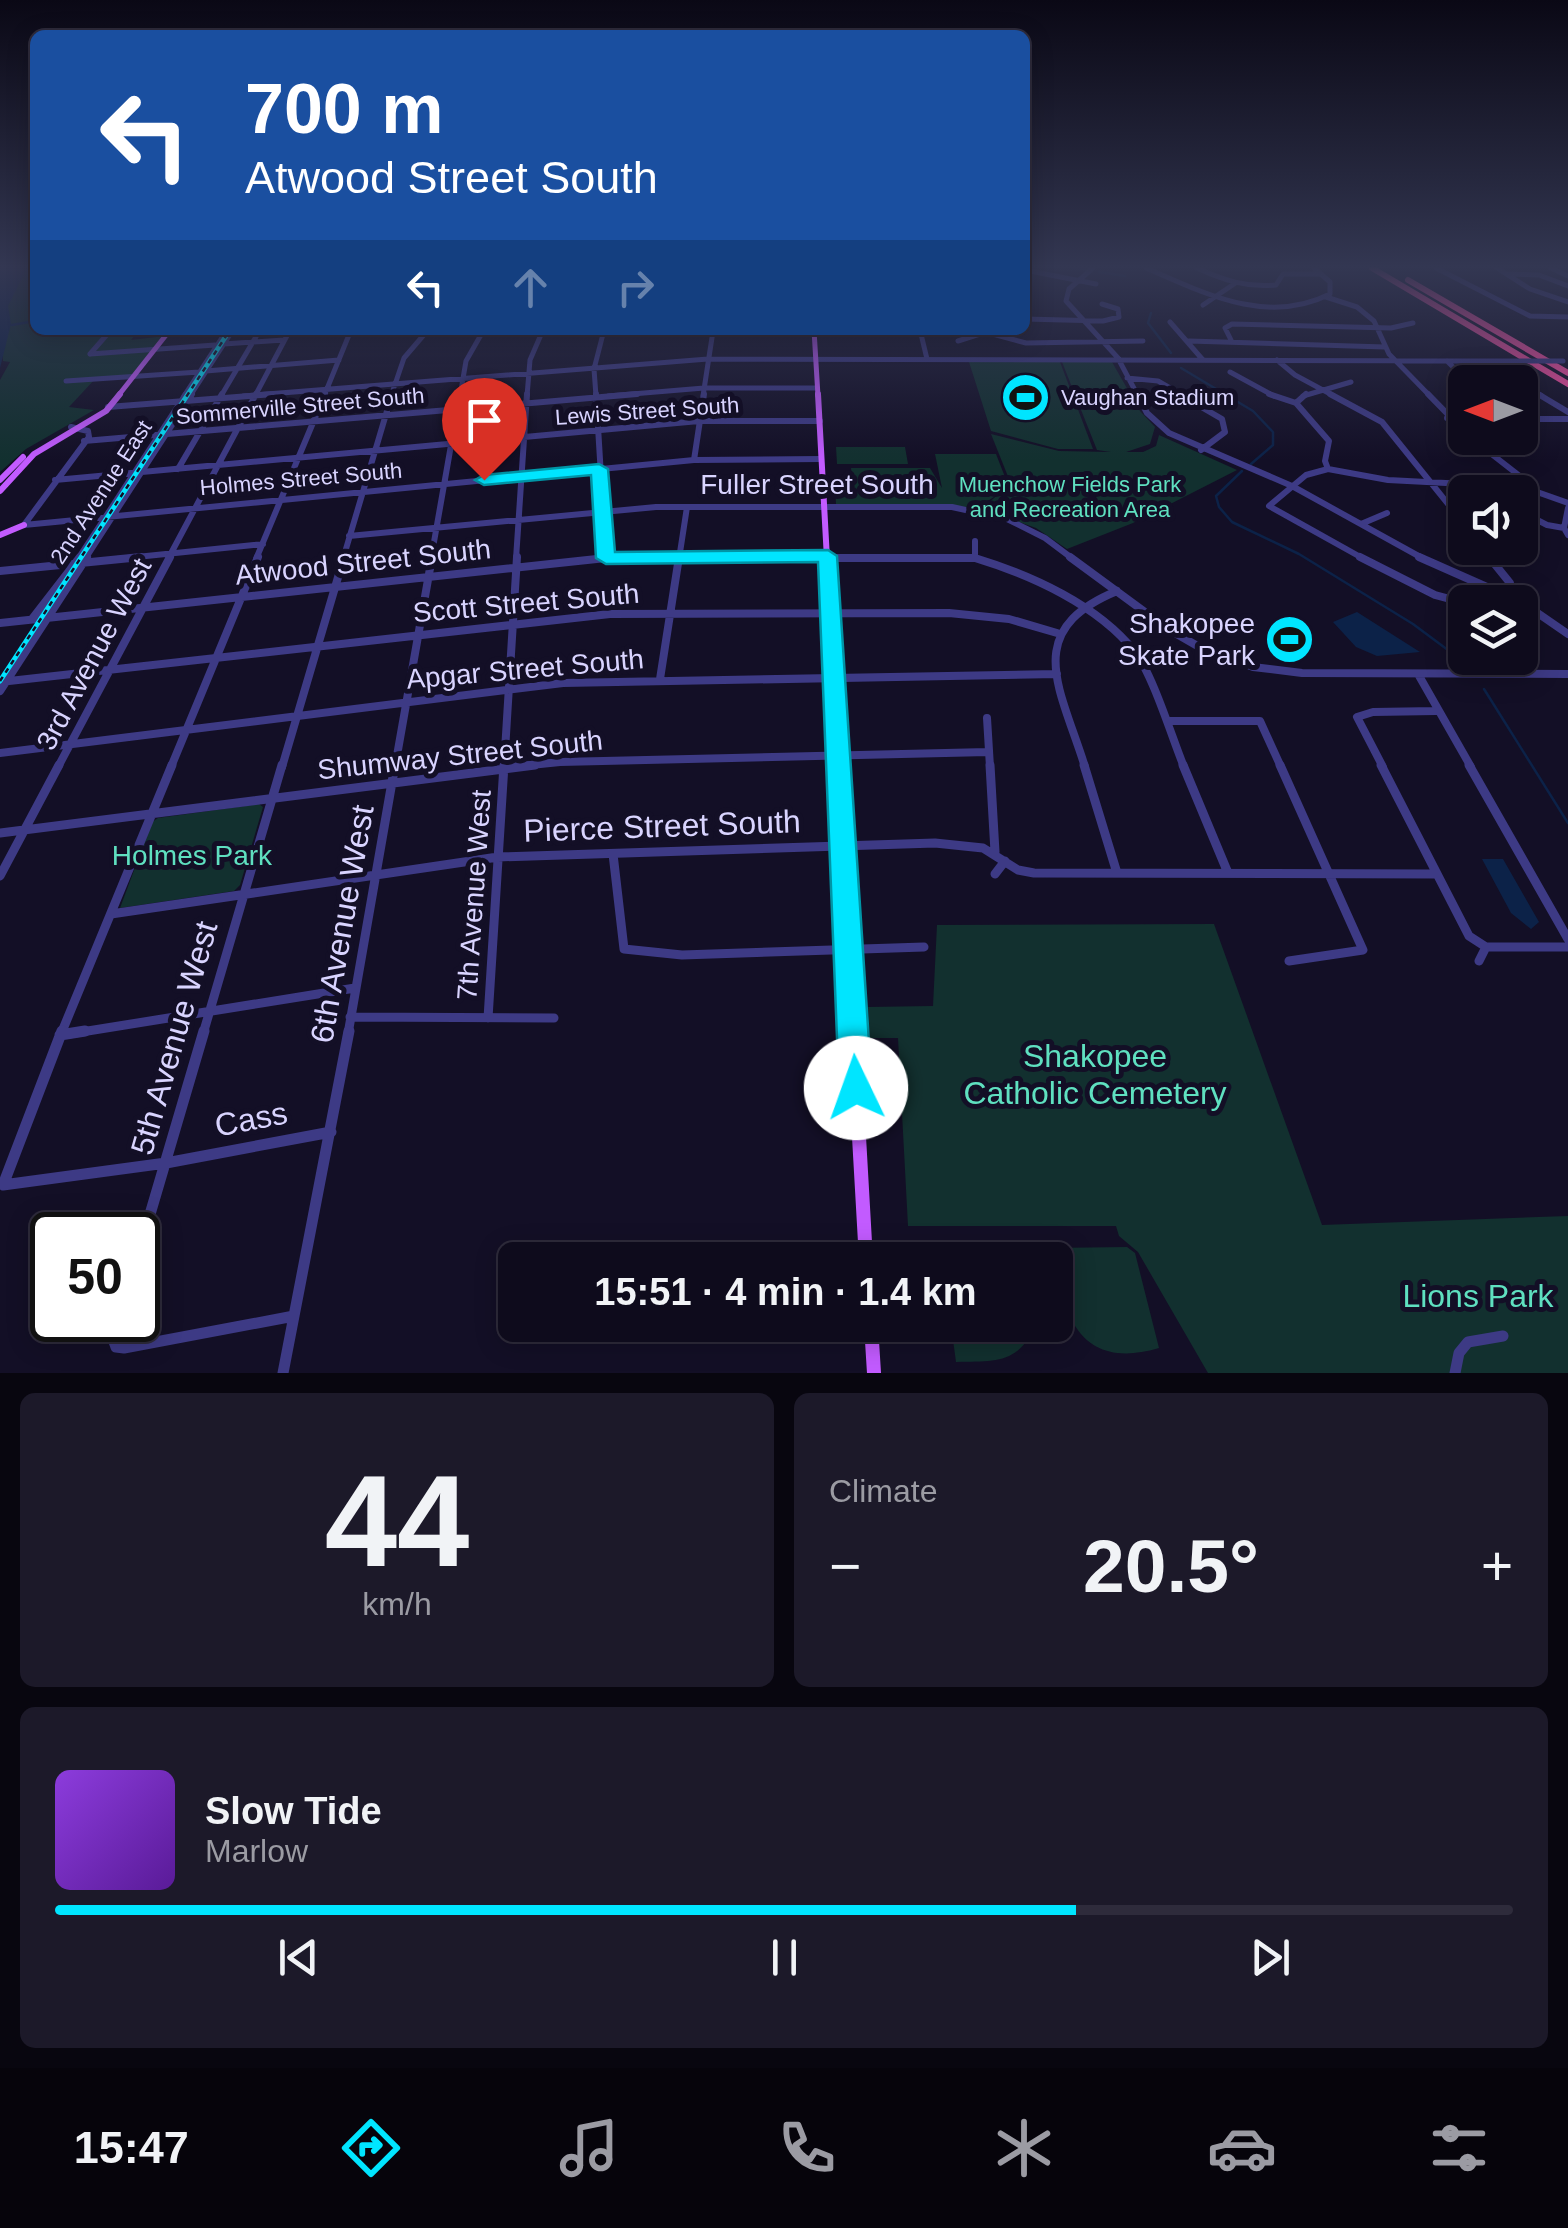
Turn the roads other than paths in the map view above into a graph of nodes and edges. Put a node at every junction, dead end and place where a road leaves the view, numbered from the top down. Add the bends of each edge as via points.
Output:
1 (1094, 332) edge
2 (1180, 332) edge
3 (1227, 332) edge
4 (1380, 332) edge
5 (1480, 332) edge
6 (1497, 332) edge
7 (107, 335) edge
8 (166, 335) edge
9 (226, 335) edge
10 (257, 335) edge
11 (287, 335) edge
12 (349, 335) edge
13 (424, 335) edge
14 (481, 335) edge
15 (541, 335) edge
16 (602, 335) edge
17 (711, 335) edge
18 (815, 335) edge
19 (921, 335) edge
20 (971, 335) edge
21 (995, 335) edge
22 (284, 340) junction
23 (1188, 340) junction
24 (1231, 340) junction
25 (958, 341) dead end
26 (1143, 341) dead end
27 (253, 342) junction
28 (220, 344) junction
29 (1106, 344) junction
30 (1385, 347) junction
31 (155, 349) junction
32 (708, 359) junction
33 (816, 359) junction
34 (339, 360) junction
35 (926, 360) junction
36 (1116, 360) junction
37 (1204, 360) junction
38 (1278, 360) junction
39 (1396, 360) junction
40 (1448, 361) junction
41 (1565, 361) edge
42 (1452, 365) edge
43 (272, 366) junction
44 (237, 369) junction
45 (594, 369) junction
46 (203, 372) junction
47 (1230, 372) dead end
48 (1568, 373) edge
49 (530, 374) junction
50 (134, 377) junction
51 (1126, 378) junction
52 (463, 379) junction
53 (66, 381) dead end
54 (1351, 382) dead end
55 (394, 384) junction
56 (1568, 384) edge
57 (704, 388) junction
58 (818, 388) junction
59 (327, 390) junction
60 (1322, 390) junction
61 (255, 395) junction
62 (1538, 395) edge
63 (219, 398) junction
64 (596, 398) junction
65 (189, 401) junction
66 (179, 402) junction
67 (1296, 403) junction
68 (526, 404) junction
69 (108, 407) junction
70 (458, 410) junction
71 (1568, 415) edge
72 (387, 416) junction
73 (1538, 417) edge
74 (1447, 418) edge
75 (699, 421) junction
76 (820, 421) junction
77 (314, 422) junction
78 (239, 428) junction
79 (71, 430) junction
80 (200, 432) junction
81 (598, 432) junction
82 (168, 435) junction
83 (156, 436) junction
84 (525, 438) junction
85 (84, 442) junction
86 (453, 444) junction
87 (1201, 450) junction
88 (376, 451) junction
89 (1492, 455) edge
90 (299, 457) junction
91 (821, 459) junction
92 (694, 460) junction
93 (218, 465) junction
94 (12, 466) joint
95 (178, 469) junction
96 (599, 469) junction
97 (1328, 469) junction
98 (143, 472) junction
99 (132, 473) junction
100 (1517, 475) edge
101 (522, 477) junction
102 (55, 480) junction
103 (1431, 482) junction
104 (2, 483) edge
105 (444, 483) junction
106 (1448, 483) edge
107 (1292, 486) junction
108 (363, 491) junction
109 (1538, 492) edge
110 (283, 499) junction
111 (1448, 504) edge
112 (1568, 505) edge
113 (824, 506) junction
114 (198, 507) junction
115 (687, 507) junction
116 (601, 512) junction
117 (1387, 513) dead end
118 (116, 514) junction
119 (104, 516) junction
120 (521, 520) junction
121 (1538, 520) edge
122 (1362, 524) junction
123 (24, 525) junction
124 (436, 529) junction
125 (1566, 532) edge
126 (0, 535) edge
127 (349, 536) junction
128 (975, 541) dead end
129 (263, 544) junction
130 (174, 553) junction
131 (680, 556) junction
132 (828, 556) junction
133 (606, 558) junction
134 (975, 558) junction
135 (85, 562) junction
136 (74, 564) junction
137 (1496, 565) edge
138 (518, 568) junction
139 (0, 570) edge
140 (428, 578) junction
141 (1482, 585) edge
142 (1510, 585) edge
143 (334, 588) junction
144 (1116, 592) junction
145 (241, 598) junction
146 (1448, 598) edge
147 (144, 608) junction
148 (1078, 608) junction
149 (830, 613) junction
150 (672, 614) junction
151 (1538, 615) edge
152 (48, 618) junction
153 (32, 620) junction
154 (0, 624) edge
155 (514, 624) junction
156 (1057, 633) junction
157 (1568, 634) edge
158 (417, 635) junction
159 (317, 646) junction
160 (217, 658) junction
161 (111, 670) junction
162 (1057, 674) junction
163 (1418, 674) junction
164 (1568, 674) edge
165 (833, 676) junction
166 (660, 680) junction
167 (3, 682) edge
168 (509, 688) junction
169 (0, 691) edge
170 (404, 702) junction
171 (1436, 711) junction
172 (298, 716) junction
173 (987, 718) dead end
174 (1168, 722) junction
175 (186, 729) junction
176 (71, 744) junction
177 (0, 752) edge
178 (988, 752) junction
179 (836, 756) junction
180 (506, 766) junction
181 (392, 780) junction
182 (274, 798) junction
183 (152, 814) junction
184 (24, 830) junction
185 (0, 833) edge
186 (842, 845) junction
187 (995, 852) junction
188 (613, 854) junction
189 (498, 856) junction
190 (1005, 861) junction
191 (1117, 873) junction
192 (1228, 873) junction
193 (995, 874) dead end
194 (1332, 874) junction
195 (1438, 874) junction
196 (377, 875) junction
197 (0, 876) edge
198 (244, 894) junction
199 (111, 914) junction
200 (1568, 940) edge
201 (924, 947) dead end
202 (847, 948) junction
203 (1486, 948) junction
204 (1568, 948) edge
205 (1289, 961) dead end
206 (1480, 961) dead end
207 (355, 988) junction
208 (210, 1012) junction
209 (350, 1017) junction
210 (488, 1018) junction
211 (554, 1018) dead end
212 (60, 1036) junction
213 (331, 1132) junction
214 (166, 1163) junction
215 (151, 1212) edge
216 (865, 1242) edge
217 (294, 1316) junction
218 (1504, 1336) dead end
219 (160, 1341) edge
220 (114, 1342) edge
221 (156, 1342) edge
222 (871, 1342) edge
223 (283, 1373) edge
224 (874, 1373) edge
225 (1455, 1373) edge

1 - 29 street
2 - 23 street
3 - 24 street
4 - 30 street
5 - 56 highway
6 - 48 highway
7 - 31 street via 90,354
8 - 31 main road
9 - 28 street, 2nd Avenue East
10 - 27 street
11 - 22 street, 3rd Avenue West
12 - 34 street
13 - 55 street, 5th Avenue West
14 - 52 street, 6th Avenue West
15 - 49 street, 7th Avenue West
16 - 45 street
17 - 32 street
18 - 33 main road
19 - 35 street
20 - 25 street
21 - 29 street via 1026,343
22 - 27 street
22 - 43 street, 3rd Avenue West
23 - 24 street
23 - 37 street
24 - 30 street
26 - 29 street
27 - 28 street
27 - 44 street
28 - 31 street
28 - 46 street, 2nd Avenue East
29 - 36 street
30 - 39 street
31 - 50 main road
32 - 33 street
32 - 45 street
32 - 57 street
33 - 35 street
33 - 58 main road
34 - 43 street
34 - 59 street
35 - 36 street
36 - 37 street
36 - 51 street
37 - 38 street
38 - 39 street
38 - 60 street
39 - 40 street
39 - 74 street
40 - 41 street, bridge
40 - 42 street
43 - 44 street
43 - 61 street, 3rd Avenue West
44 - 46 street
44 - 63 street
45 - 49 street
45 - 64 street
46 - 50 street
46 - 65 street, 2nd Avenue East
46 - 66 street, 2nd Avenue East
47 - 67 street
49 - 52 street
49 - 68 street, 7th Avenue West
50 - 53 street
50 - 69 main road
51 - 87 street via 1157,423
51 - 87 street via 1163,382 1222,419 1226,432
52 - 55 street
52 - 70 street, 6th Avenue West
54 - 60 street
55 - 59 street
55 - 72 street, 5th Avenue West
57 - 58 street, Sommerville Street South
57 - 64 street, Sommerville Street South
57 - 75 street
58 - 76 main road
59 - 61 street
59 - 77 street
60 - 67 street
60 - 103 street via 1382,422
61 - 63 street
61 - 78 street, 3rd Avenue West
62 - 71 street
63 - 65 street
63 - 80 street
64 - 68 street, Sommerville Street South
64 - 81 street
65 - 66 street
65 - 82 street, 2nd Avenue East
66 - 69 street
66 - 83 street, 2nd Avenue East
67 - 97 street via 1329,441
68 - 70 street, Sommerville Street South
68 - 84 street, 7th Avenue West
69 - 79 main road
70 - 72 street, Sommerville Street South
70 - 86 street, 6th Avenue West
71 - 73 street
72 - 77 street, Sommerville Street South
72 - 88 street, 5th Avenue West
75 - 76 street, Lewis Street South
75 - 81 street, Lewis Street South
75 - 92 street
76 - 91 main road
77 - 78 street, Sommerville Street South
77 - 90 street
78 - 80 street, Sommerville Street South
78 - 93 street, 3rd Avenue West
79 - 85 street
79 - 94 main road
79 - 104 main road
80 - 82 street, Sommerville Street South
80 - 95 street
81 - 84 street, Lewis Street South
81 - 96 street
82 - 83 street, Sommerville Street South
82 - 98 street, 2nd Avenue East
83 - 85 street, Sommerville Street South
83 - 99 street, 2nd Avenue East
84 - 86 street, Lewis Street South
84 - 101 street, 7th Avenue West
85 - 102 street
86 - 88 street, Lewis Street South
86 - 105 street, 6th Avenue West
87 - 107 street
88 - 90 street, Lewis Street South
88 - 108 street, 5th Avenue West
89 - 100 street
90 - 93 street, Lewis Street South
90 - 110 street
91 - 92 street, Holmes Street South
91 - 113 main road
92 - 96 street, Holmes Street South
93 - 95 street, Lewis Street South
93 - 114 street, 3rd Avenue West
94 - 104 main road
95 - 98 street, Lewis Street South
96 - 101 street, Holmes Street South
96 - 116 street
97 - 103 street
97 - 107 street
98 - 99 street, Lewis Street South
98 - 118 street, 2nd Avenue East
99 - 102 street, Lewis Street South
99 - 119 street, 2nd Avenue East
101 - 105 street, Holmes Street South
101 - 120 street, 7th Avenue West
102 - 123 street
103 - 106 street
103 - 111 street
105 - 108 street, Holmes Street South
105 - 124 street, 6th Avenue West
107 - 122 street
107 - 146 street via 1269,506 1272,511
108 - 110 street, Holmes Street South
108 - 127 street, 5th Avenue West
109 - 112 street
110 - 114 street, Holmes Street South
110 - 129 street
112 - 125 street
113 - 115 street, Fuller Street South
113 - 132 main road
113 - 144 street, Fuller Street South via 952,507 1007,519 1045,538
114 - 118 street, Holmes Street South
114 - 130 street, 3rd Avenue West
115 - 116 street, Fuller Street South
115 - 131 street
116 - 120 street, Fuller Street South
116 - 133 street
117 - 122 street
118 - 119 street, Holmes Street South
118 - 135 street, 2nd Avenue East
119 - 123 street, Holmes Street South
119 - 136 street, 2nd Avenue East
120 - 124 street, Fuller Street South
120 - 138 street, 7th Avenue West
121 - 125 street
122 - 141 street
123 - 126 main road
124 - 127 street, Fuller Street South
124 - 140 street, 6th Avenue West
127 - 143 street, 5th Avenue West
128 - 134 street
129 - 130 street
129 - 145 street
130 - 135 street
130 - 147 street, 3rd Avenue West
131 - 132 street, Atwood Street South
131 - 133 street, Atwood Street South
131 - 150 street
132 - 134 street, Atwood Street South
132 - 149 main road
133 - 138 street, Atwood Street South
134 - 148 street, Atwood Street South via 1045,584
135 - 136 street
135 - 152 street, 2nd Avenue East
136 - 139 street
136 - 153 street, 2nd Avenue East
137 - 142 street
138 - 140 street, Atwood Street South
138 - 155 street, 7th Avenue West
140 - 143 street, Atwood Street South
140 - 158 street, 6th Avenue West
143 - 145 street, Atwood Street South
143 - 159 street, 5th Avenue West
144 - 148 street
144 - 163 street, Fuller Street South via 1202,648 1253,667
145 - 147 street, Atwood Street South
145 - 160 street
147 - 152 street, Atwood Street South
147 - 161 street, 3rd Avenue West
148 - 156 street
148 - 174 street, Atwood Street South via 1137,654
149 - 150 street, Scott Street South
149 - 156 street, Scott Street South via 980,615
149 - 165 main road
150 - 155 street, Scott Street South
150 - 166 street
151 - 157 street
152 - 153 street, Atwood Street South
152 - 167 street, 2nd Avenue East
153 - 154 street, Atwood Street South
155 - 158 street, Scott Street South
155 - 168 street, 7th Avenue West
156 - 162 street
158 - 159 street, Scott Street South
158 - 170 street, 6th Avenue West
159 - 160 street, Scott Street South
159 - 172 street, 5th Avenue West
160 - 161 street, Scott Street South
160 - 175 street
161 - 167 street, Scott Street South
161 - 176 street, 3rd Avenue West
162 - 165 street, Apgar Street South
162 - 191 street
163 - 164 street, Fuller Street South
163 - 171 street
165 - 166 street, Apgar Street South
165 - 179 main road
166 - 168 street, Apgar Street South
167 - 169 street, 2nd Avenue East
168 - 170 street, Apgar Street South
168 - 180 street, 7th Avenue West
170 - 172 street, Apgar Street South
170 - 181 street, 6th Avenue West
171 - 195 street via 1362,712 1357,718
171 - 200 street
172 - 175 street, Apgar Street South
172 - 182 street, 5th Avenue West
173 - 178 street
174 - 192 street, Atwood Street South
174 - 194 street via 1260,721
175 - 176 street, Apgar Street South
175 - 183 street
176 - 177 street, Apgar Street South
176 - 184 street, 3rd Avenue West
178 - 179 street, Shumway Street South
178 - 187 street
179 - 180 street, Shumway Street South
179 - 186 main road
180 - 181 street, Shumway Street South
180 - 189 street, 7th Avenue West
181 - 182 street, Shumway Street South
181 - 196 street, 6th Avenue West
182 - 183 street, Shumway Street South
182 - 198 street, 5th Avenue West
183 - 184 street, Shumway Street South
183 - 199 street
184 - 185 street, Shumway Street South
184 - 197 street, 3rd Avenue West
186 - 187 street, Pierce Street South via 935,843
186 - 188 street, Pierce Street South
186 - 202 main road
187 - 190 street
188 - 189 street, Pierce Street South
188 - 202 street via 624,949 682,955
189 - 196 street, Pierce Street South
189 - 210 street, 7th Avenue West
190 - 191 street via 1034,873
190 - 193 street
191 - 192 street
192 - 194 street
194 - 195 street
194 - 205 street via 1363,950
195 - 203 street via 1469,936
196 - 198 street, Pierce Street South
196 - 207 street, 6th Avenue West
198 - 199 street, Pierce Street South
198 - 208 street, 5th Avenue West
199 - 212 street
201 - 202 street
202 - 216 main road
203 - 204 street
203 - 206 street
207 - 208 street
207 - 209 street, 6th Avenue West
208 - 212 street
208 - 214 street, 5th Avenue West
209 - 210 street
209 - 213 street, 6th Avenue West
210 - 211 street
212 - 214 street, Cass via 3,1185
213 - 214 street, Cass
213 - 217 street, 6th Avenue West
214 - 215 street, 5th Avenue West
217 - 219 street
217 - 223 street, 6th Avenue West
218 - 225 street via 1464,1343
220 - 221 street via 124,1348
222 - 224 main road

